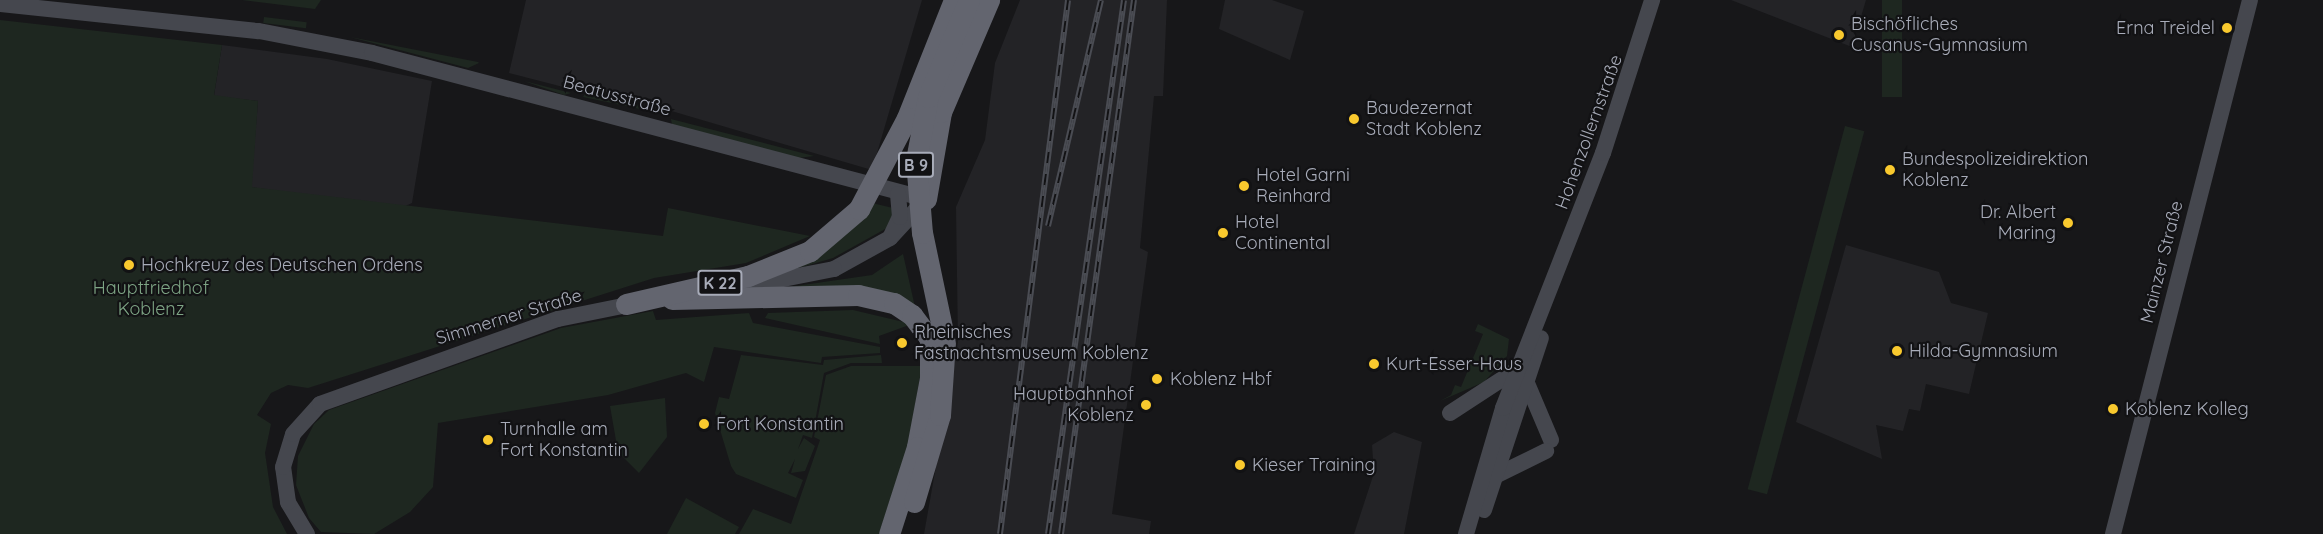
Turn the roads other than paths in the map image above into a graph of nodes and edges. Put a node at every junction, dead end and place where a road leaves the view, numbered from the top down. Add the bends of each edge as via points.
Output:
1 (954, 0) edge
2 (969, 0) edge
3 (989, 0) edge
4 (1652, 0) edge
5 (2250, 0) edge
6 (0, 4) edge
7 (907, 118) junction
8 (898, 194) junction
9 (926, 199) junction
10 (890, 238) junction
11 (672, 299) junction
12 (626, 304) junction
13 (930, 339) junction
14 (1522, 375) junction
15 (1450, 413) dead end
16 (1495, 476) junction
17 (307, 534) edge
18 (888, 534) edge
19 (904, 534) edge
20 (1466, 534) edge
21 (1476, 534) edge
22 (2113, 534) edge

1 - 7 highway, B 9
2 - 19 highway, B 9, bridge via 937,70 919,133 917,199 944,337 945,380 930,454
3 - 9 highway, B 9 via 951,80
4 - 14 street, Hohenzollernstraße via 1647,30
5 - 22 street, Mainzer Straße
6 - 8 street, Beatusstraße via 222,30 259,30 494,83
7 - 12 highway, K 22, bridge via 859,209 810,251 748,276
7 - 13 highway, B 9 via 903,204
8 - 9 street, Beatusstraße
8 - 10 street via 900,217
9 - 10 street, Simmerner Straße
10 - 11 street, Simmerner Straße / K 22 via 834,269
11 - 12 street, Simmerner Straße / K 22
11 - 13 highway via 839,296 894,303 912,315
12 - 17 street, Simmerner Straße / K 22 via 558,319 320,404 293,434 283,467 288,502
13 - 18 highway, B 9 via 926,406
14 - 15 street
14 - 16 street, Hohenzollernstraße
14 - 16 street via 1549,445
14 - 20 street, Hohenzollernstraße
16 - 21 street, Hohenzollernstraße

